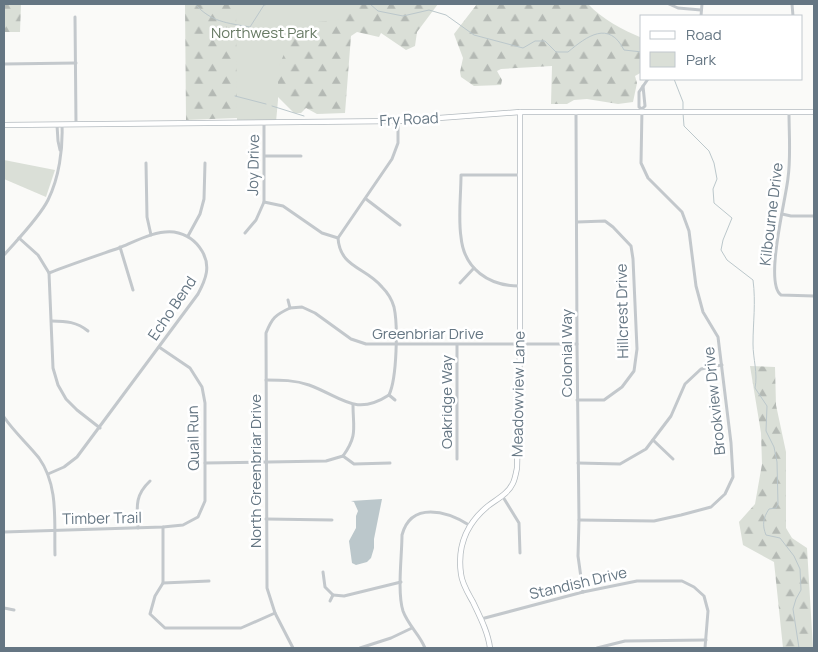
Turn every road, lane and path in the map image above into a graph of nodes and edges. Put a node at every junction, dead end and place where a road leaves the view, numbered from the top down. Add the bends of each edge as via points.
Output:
1 (669, 4) edge
2 (702, 4) edge
3 (701, 10) junction
4 (701, 15) edge
5 (75, 17) dead end
6 (76, 63) junction
7 (4, 64) edge
8 (647, 80) edge
9 (642, 111) junction
10 (520, 112) junction
11 (789, 112) junction
12 (814, 112) edge
13 (576, 113) junction
14 (398, 121) junction
15 (264, 122) junction
16 (76, 124) junction
17 (4, 125) edge
18 (60, 125) junction
19 (265, 156) junction
20 (301, 156) dead end
21 (146, 163) dead end
22 (205, 163) dead end
23 (519, 176) junction
24 (366, 199) junction
25 (264, 202) junction
26 (782, 214) junction
27 (814, 216) edge
28 (577, 222) junction
29 (400, 225) dead end
30 (245, 233) dead end
31 (151, 235) junction
32 (188, 236) junction
33 (19, 238) junction
34 (338, 238) junction
35 (120, 247) junction
36 (4, 255) edge
37 (474, 268) junction
38 (49, 273) junction
39 (460, 283) dead end
40 (519, 286) junction
41 (133, 290) dead end
42 (814, 296) edge
43 (288, 300) dead end
44 (290, 308) junction
45 (52, 321) junction
46 (88, 331) dead end
47 (520, 344) junction
48 (576, 344) junction
49 (395, 345) junction
50 (457, 345) junction
51 (159, 347) junction
52 (722, 365) junction
53 (266, 380) junction
54 (389, 394) junction
55 (395, 400) dead end
56 (577, 400) junction
57 (353, 405) junction
58 (4, 418) edge
59 (100, 428) junction
60 (653, 440) junction
61 (343, 456) junction
62 (457, 459) dead end
63 (673, 459) dead end
64 (266, 462) junction
65 (205, 463) junction
66 (390, 463) dead end
67 (578, 463) junction
68 (48, 474) junction
69 (150, 481) dead end
70 (503, 497) junction
71 (198, 517) joint
72 (266, 519) junction
73 (332, 520) dead end
74 (579, 520) junction
75 (469, 525) junction
76 (163, 527) junction
77 (138, 528) junction
78 (55, 530) junction
79 (4, 532) edge
80 (520, 552) dead end
81 (55, 555) dead end
82 (323, 572) dead end
83 (209, 581) dead end
84 (401, 582) junction
85 (164, 583) junction
86 (583, 592) junction
87 (333, 595) junction
88 (330, 601) dead end
89 (4, 608) edge
90 (14, 610) dead end
91 (275, 613) junction
92 (482, 619) junction
93 (412, 628) junction
94 (706, 640) junction
95 (293, 648) edge
96 (360, 648) edge
97 (425, 648) edge
98 (490, 648) edge
99 (597, 648) edge
100 (705, 648) edge

1 - 3 street
2 - 3 street
3 - 4 street
5 - 6 street
6 - 7 street
6 - 16 street
8 - 9 street, Brookview Drive via 643,86 645,106
9 - 11 street, Fry Road
9 - 13 street, Fry Road
9 - 52 street, Brookview Drive via 641,163 648,178 682,212 689,231 696,286 703,312 718,337
10 - 13 street, Fry Road
10 - 14 street, Fry Road
10 - 23 street, Meadowview Lane
11 - 12 street, Fry Road
11 - 26 street, Kilbourne Drive via 789,174
13 - 28 street, Colonial Way
14 - 15 street, Fry Road
14 - 24 street via 398,143 392,159
15 - 16 street, Fry Road
15 - 19 street, Joy Drive
16 - 18 street, Fry Road
17 - 18 street, Fry Road
18 - 33 street via 56,181 47,202
19 - 20 street
19 - 25 street, Joy Drive
21 - 31 street via 147,217
22 - 32 street via 204,199
23 - 37 street via 460,175 460,238
23 - 40 street, Meadowview Lane
24 - 29 street
24 - 34 street
25 - 30 street, Joy Drive via 256,220
25 - 34 street via 283,206 322,233
26 - 27 street
26 - 42 street, Kilbourne Drive via 776,251 776,288 781,295
28 - 48 street, Colonial Way
28 - 56 street, Hillcrest Drive via 605,221 630,246 636,348 634,371 622,386 604,400
31 - 32 street via 173,232
31 - 35 street
32 - 51 street, Echo Bend via 206,257 208,271 205,282
33 - 36 street
33 - 38 street via 38,255
34 - 49 street via 344,258 381,285 388,295 395,313
35 - 38 street
35 - 41 street
37 - 39 street
37 - 40 street via 494,282
38 - 45 street
40 - 47 street, Meadowview Lane
43 - 44 street
44 - 49 street, Greenbriar Drive via 302,307 314,313 351,340
44 - 53 street, North Greenbriar Drive via 271,320 266,333
45 - 46 street via 81,325
45 - 59 street via 53,368 58,385 66,399
47 - 48 street, Greenbriar Drive
47 - 50 street, Greenbriar Drive
47 - 70 street, Meadowview Lane via 517,468 513,484
48 - 56 street, Colonial Way
49 - 50 street, Greenbriar Drive
49 - 54 street via 395,374
50 - 62 street, Oakridge Way
51 - 59 street, Echo Bend
51 - 65 street, Quail Run via 190,368 202,387
52 - 60 street via 701,369 685,384 671,416
52 - 74 street, Brookview Drive via 733,477 726,494 711,507 654,521
53 - 57 street via 292,380
53 - 64 street, North Greenbriar Drive
54 - 55 street
54 - 57 street via 373,404
56 - 67 street, Colonial Way
57 - 61 street via 354,434
58 - 68 street
59 - 68 street, Echo Bend via 77,457
60 - 63 street
60 - 67 street via 620,464
61 - 64 street via 326,461
61 - 66 street via 354,464
64 - 65 street
64 - 72 street, North Greenbriar Drive
65 - 71 street, Quail Run via 205,501
67 - 74 street, Colonial Way
68 - 78 street via 54,496
69 - 77 street via 141,489 137,501
70 - 75 street, Meadowview Lane via 489,505
70 - 80 street via 518,523
71 - 76 street, Timber Trail via 183,525
72 - 73 street
72 - 91 street, North Greenbriar Drive via 267,588
74 - 86 street, Colonial Way via 578,556
75 - 84 street via 452,516 434,512 419,513 408,520 402,535
75 - 92 street, Meadowview Lane via 460,556 461,573 464,586
76 - 77 street, Timber Trail
76 - 85 street
77 - 78 street, Timber Trail
78 - 79 street, Timber Trail
78 - 81 street
82 - 87 street via 325,587
83 - 85 street
84 - 87 street via 344,596
84 - 93 street via 403,610
85 - 91 street via 155,596 150,614 165,628 241,628
86 - 92 street, Standish Drive
86 - 94 street, Standish Drive via 637,581 682,581 704,596 708,611
87 - 88 street
89 - 90 street
91 - 95 street, North Greenbriar Drive
92 - 98 street, Meadowview Lane
93 - 96 street
93 - 97 street
94 - 99 street via 624,641
94 - 100 street

